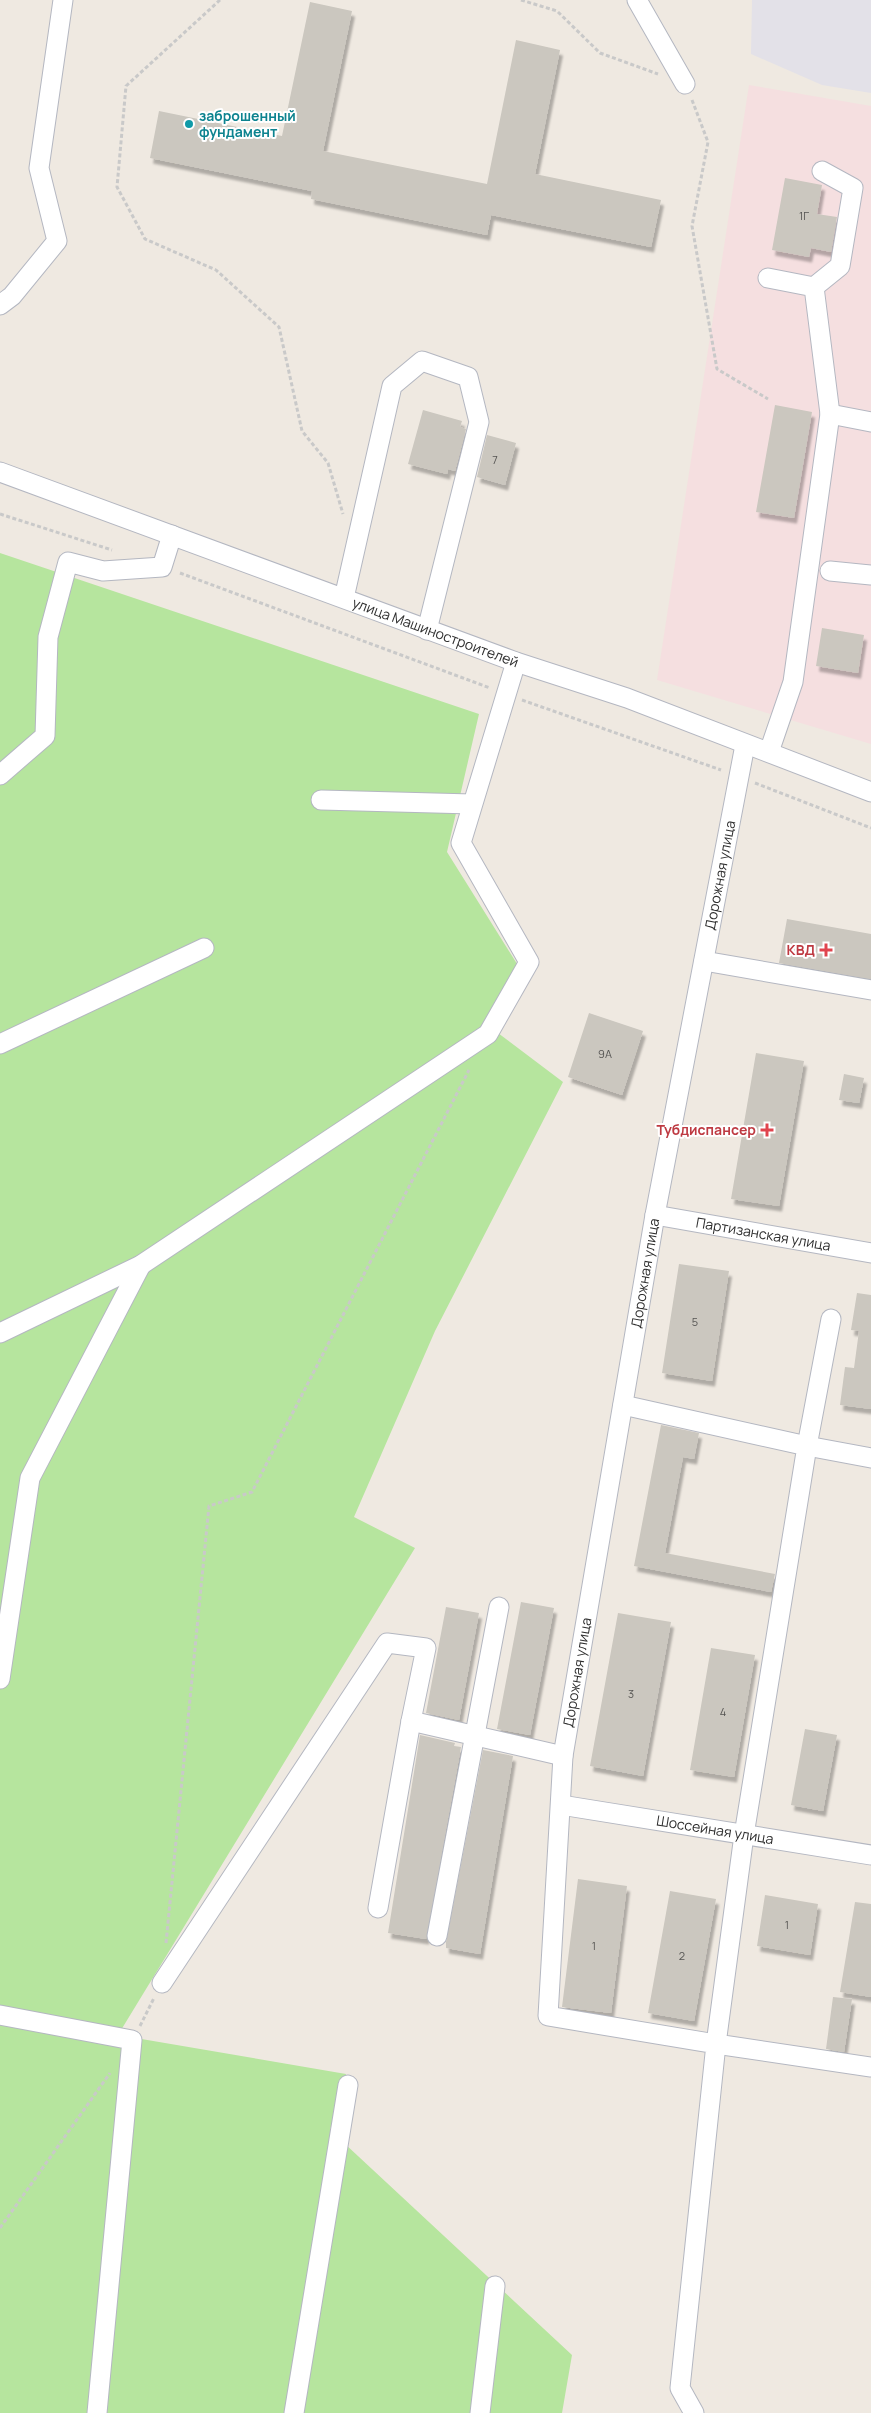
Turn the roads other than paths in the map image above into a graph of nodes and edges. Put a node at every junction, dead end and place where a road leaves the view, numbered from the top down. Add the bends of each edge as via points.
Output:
1 (62, 0) edge
2 (637, 0) edge
3 (686, 84) road end
4 (822, 171) dead end
5 (768, 278) dead end
6 (814, 287) junction
7 (0, 305) edge
8 (830, 414) junction
9 (871, 422) edge
10 (0, 472) edge
11 (172, 535) junction
12 (830, 571) dead end
13 (871, 575) edge
14 (344, 598) junction
15 (427, 630) junction
16 (516, 662) junction
17 (745, 745) junction
18 (769, 752) junction
19 (0, 775) edge
20 (871, 792) edge
21 (321, 800) dead end
22 (472, 804) junction
23 (204, 948) dead end
24 (704, 961) junction
25 (871, 990) edge
26 (0, 1044) edge
27 (655, 1215) junction
28 (871, 1253) edge
29 (141, 1265) junction
30 (831, 1319) dead end
31 (0, 1333) edge
32 (623, 1405) junction
33 (807, 1446) junction
34 (871, 1458) edge
35 (499, 1607) dead end
36 (0, 1680) edge
37 (411, 1720) junction
38 (474, 1736) junction
39 (563, 1756) junction
40 (560, 1805) junction
41 (744, 1835) junction
42 (871, 1855) edge
43 (378, 1908) dead end
44 (437, 1936) dead end
45 (162, 1983) road end
46 (0, 2014) edge
47 (716, 2044) junction
48 (871, 2067) edge
49 (348, 2086) dead end
50 (496, 2286) dead end
51 (97, 2413) edge
52 (294, 2413) edge
53 (480, 2413) edge
54 (694, 2413) edge

1 - 7 street via 39,168 57,241 12,296
2 - 3 street
4 - 6 street via 853,188 840,266
5 - 6 street
6 - 8 street
8 - 9 street
8 - 18 street via 793,682
10 - 11 street, улица Машиностроителей
11 - 14 street, улица Машиностроителей
11 - 19 street via 162,567 104,571 68,562 48,637 45,736
12 - 13 street
14 - 15 street, улица Машиностроителей
14 - 15 street via 392,386 422,361 468,377 479,422
15 - 16 street, улица Машиностроителей
16 - 17 street, улица Машиностроителей via 627,698
16 - 22 street
17 - 18 street, улица Машиностроителей
17 - 24 street, Дорожная улица
18 - 20 street, улица Машиностроителей
21 - 22 street
22 - 29 street via 461,842 529,962 488,1034
23 - 26 street
24 - 25 street
24 - 27 street, Дорожная улица
27 - 28 street, Партизанская улица
27 - 32 street, Дорожная улица
29 - 31 street
29 - 36 street via 30,1478
30 - 33 street
32 - 33 street
32 - 39 street, Дорожная улица
33 - 34 street
33 - 41 street
35 - 38 street
37 - 38 street
37 - 43 street
37 - 45 street via 426,1648 387,1643
38 - 39 street
38 - 44 street
39 - 40 street, Дорожная улица
40 - 41 street, Шоссейная улица
40 - 47 street, Дорожная улица via 548,2016
41 - 42 street, Шоссейная улица
41 - 47 street
46 - 51 street via 132,2040
47 - 48 street
47 - 54 street via 680,2388
49 - 52 street
50 - 53 street

